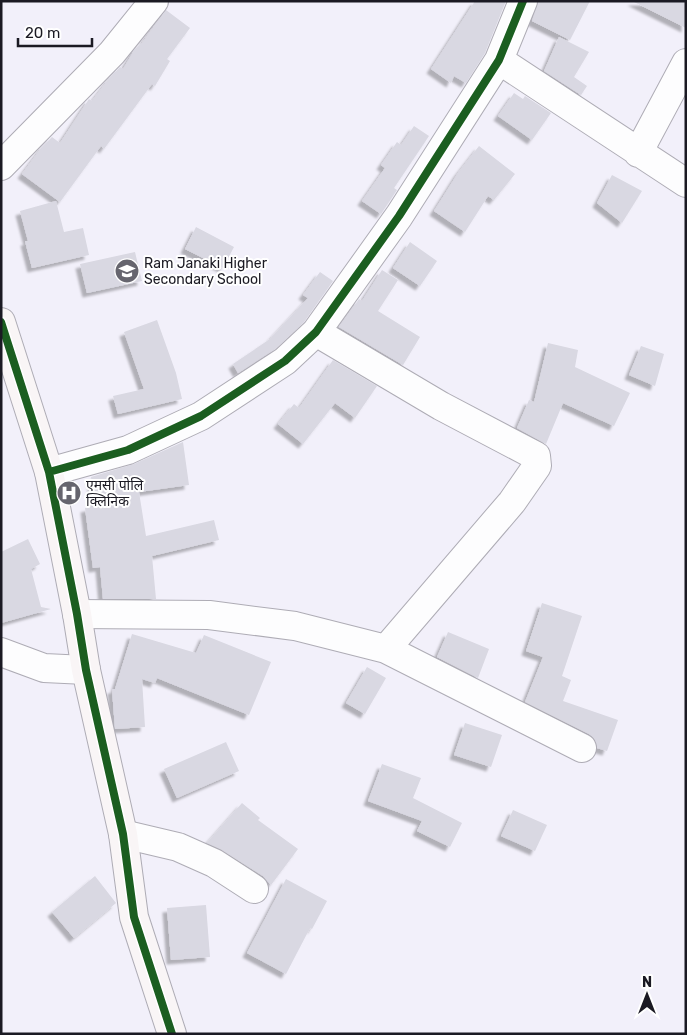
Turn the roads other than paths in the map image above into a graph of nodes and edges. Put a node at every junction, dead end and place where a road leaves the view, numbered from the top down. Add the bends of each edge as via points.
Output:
1 (154, 1) edge
2 (523, 1) edge
3 (499, 60) junction
4 (686, 63) edge
5 (638, 153) junction
6 (1, 166) edge
7 (686, 184) edge
8 (1, 322) edge
9 (316, 332) junction
10 (49, 472) junction
11 (77, 614) junction
12 (386, 649) junction
13 (1, 652) edge
14 (86, 670) junction
15 (582, 748) dead end
16 (123, 834) junction
17 (254, 889) dead end
18 (172, 1034) edge

1 - 6 street via 112,53
2 - 3 street
3 - 5 street
3 - 9 street via 399,216
4 - 5 street
5 - 7 street
8 - 10 street
9 - 10 street via 285,361 200,416 128,450
9 - 12 street via 441,406 536,456 536,466 512,502
10 - 11 street
11 - 12 street via 209,615 295,626
11 - 14 street
12 - 15 street
13 - 14 street via 44,668
14 - 16 street
16 - 17 street via 178,847 214,863
16 - 18 street via 134,917

